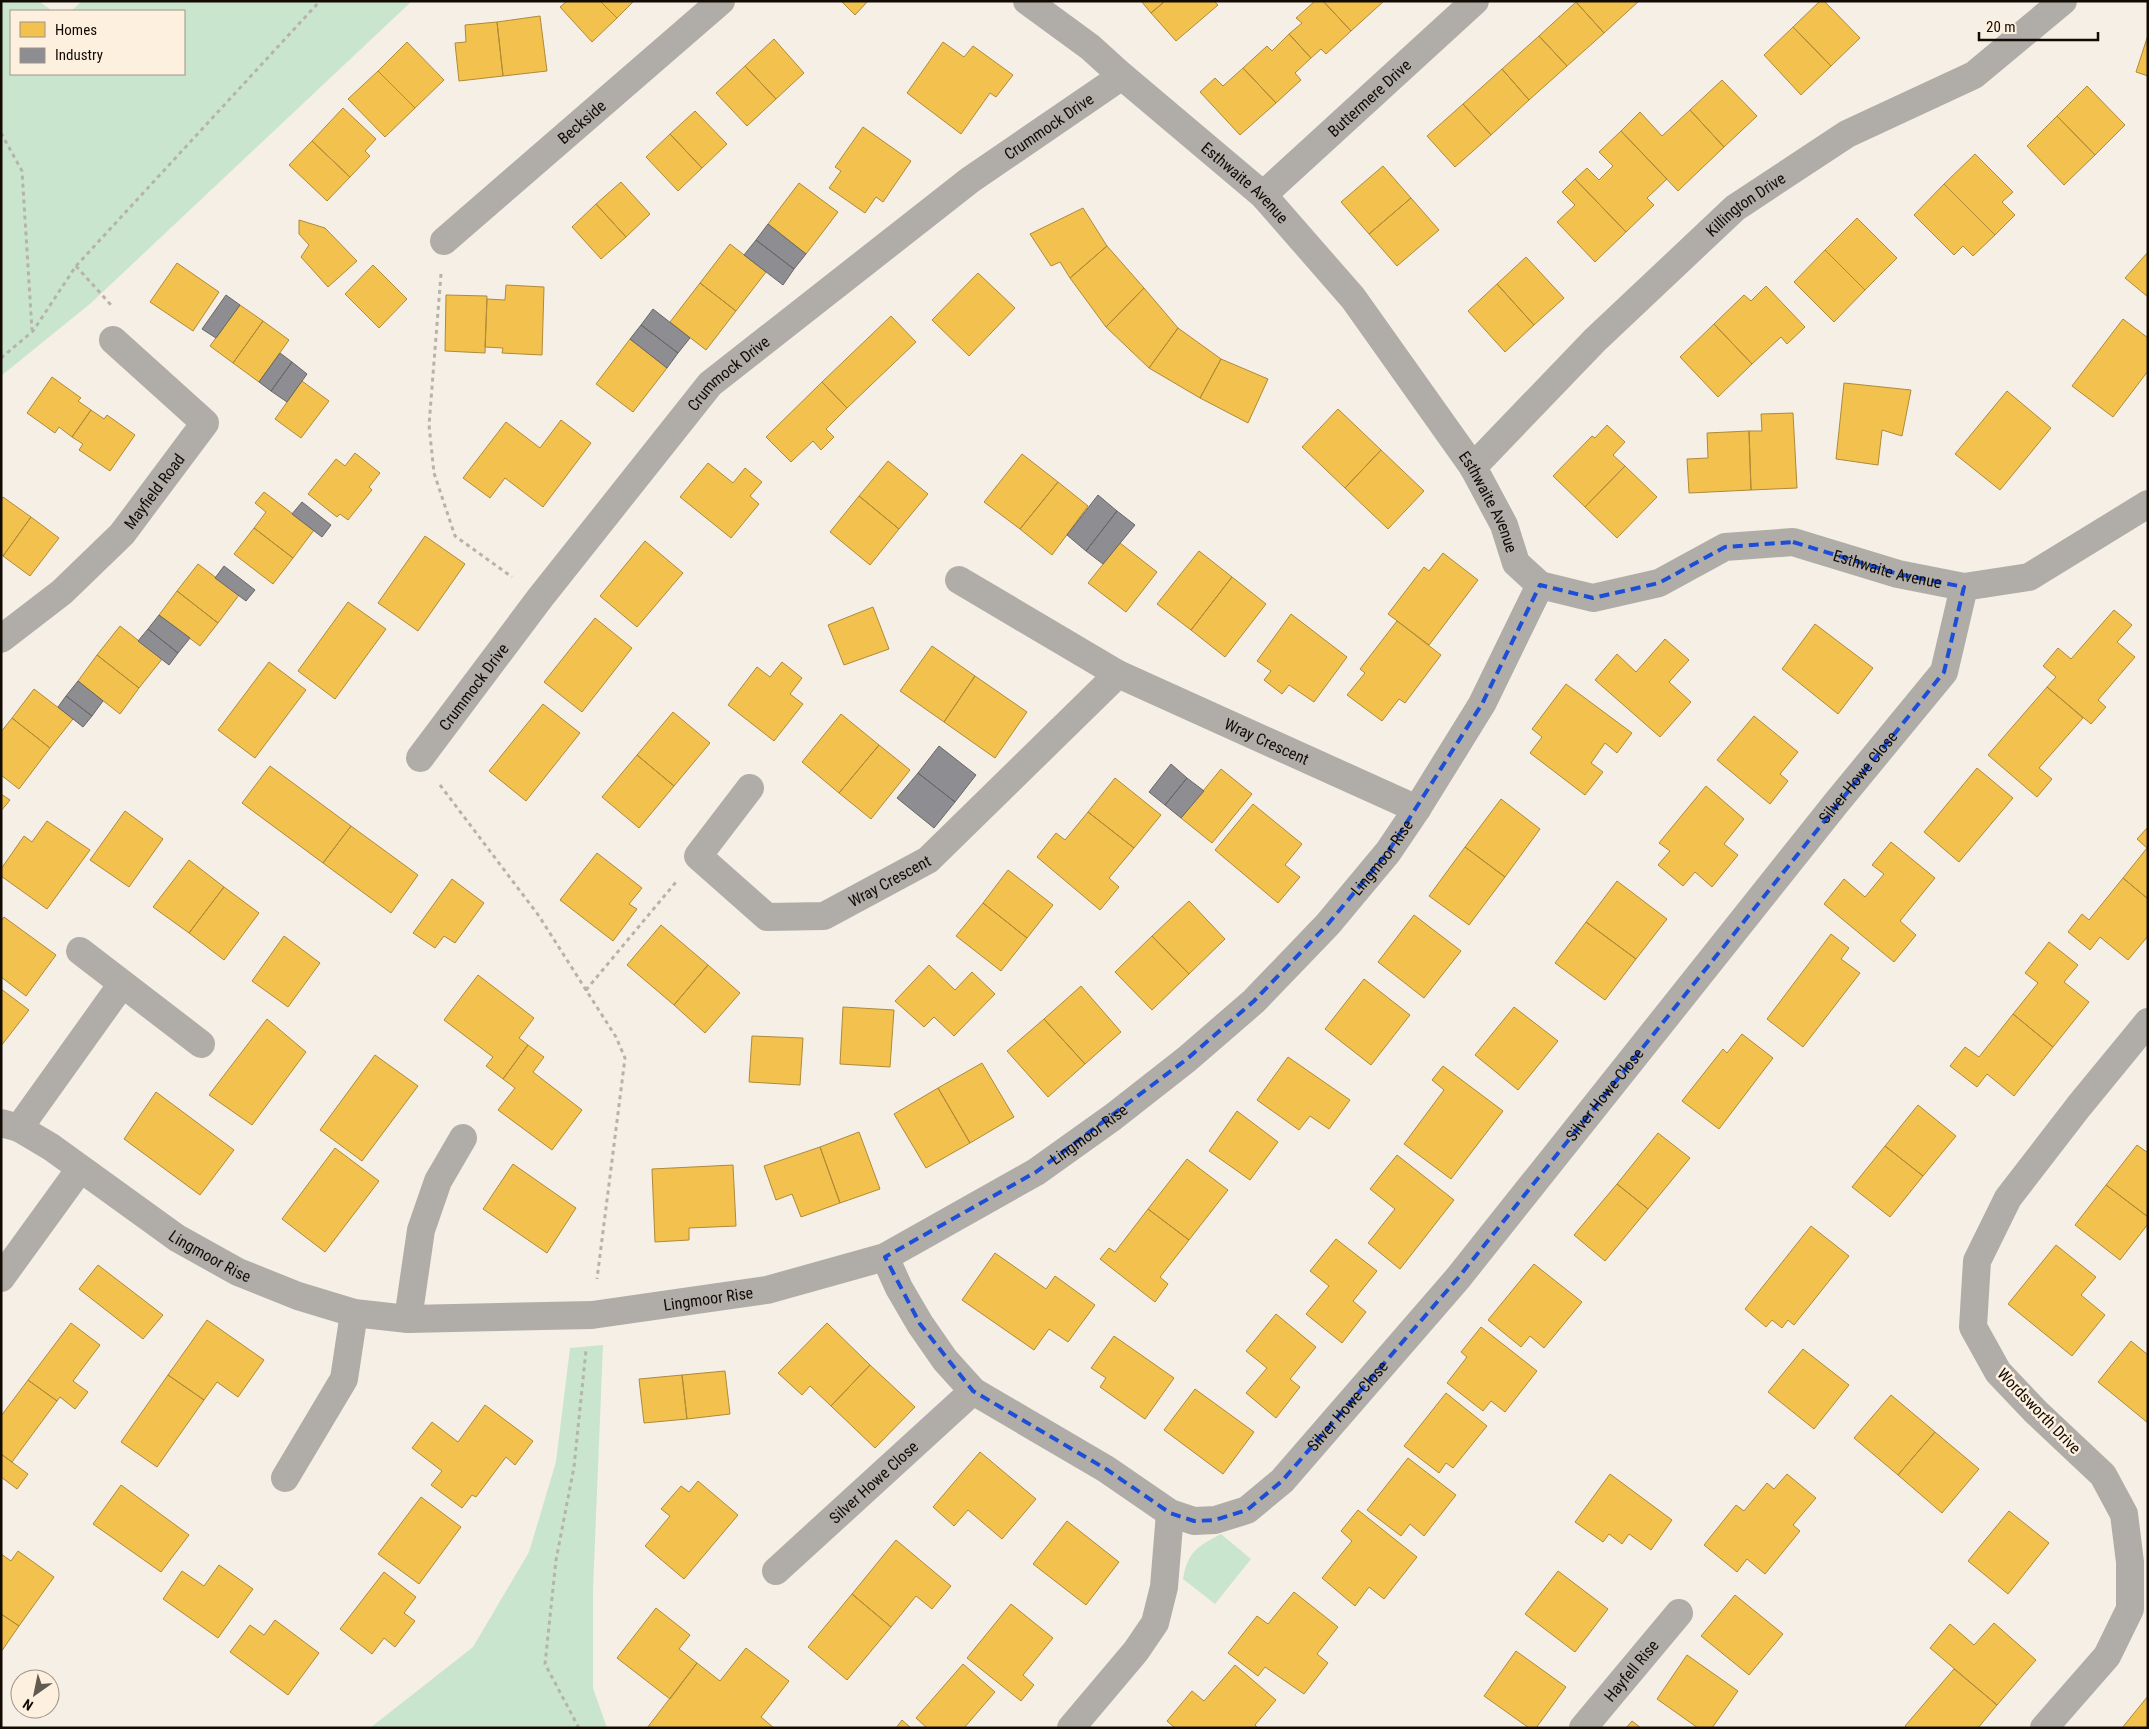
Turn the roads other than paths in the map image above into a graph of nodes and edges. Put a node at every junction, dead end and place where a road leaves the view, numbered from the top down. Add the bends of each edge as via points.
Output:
1 (721, 1) edge
2 (1027, 1) edge
3 (1475, 1) edge
4 (2063, 1) edge
5 (1122, 76) junction
6 (1263, 194) junction
7 (444, 241) road end
8 (112, 340) dead end
9 (1473, 467) junction
10 (2148, 504) edge
11 (959, 580) dead end
12 (1540, 586) junction
13 (1964, 587) junction
14 (2, 637) edge
15 (1118, 674) junction
16 (420, 758) road end
17 (750, 788) dead end
18 (1417, 809) junction
19 (80, 951) dead end
20 (122, 984) junction
21 (2148, 1022) edge
22 (200, 1044) dead end
23 (10, 1125) edge
24 (463, 1138) dead end
25 (80, 1168) junction
26 (885, 1256) junction
27 (1, 1278) edge
28 (354, 1313) junction
29 (408, 1319) junction
30 (973, 1391) junction
31 (285, 1478) dead end
32 (1170, 1513) junction
33 (776, 1572) dead end
34 (1679, 1613) dead end
35 (1071, 1728) edge
36 (1583, 1728) edge
37 (2044, 1728) edge

1 - 7 street, Beckside
2 - 5 street, Esthwaite Avenue via 1090,47
3 - 6 street, Buttermere Drive
4 - 9 street, Killington Drive via 1974,76 1847,134 1735,208 1595,340
5 - 6 street, Esthwaite Avenue
5 - 16 street, Crummock Drive via 970,180 710,384 540,598
6 - 9 street, Esthwaite Avenue via 1353,298
8 - 14 street, Mayfield Road via 205,424 122,534 62,592
9 - 12 street, Esthwaite Avenue via 1504,525 1516,563
10 - 13 street, Esthwaite Avenue via 2029,578
11 - 15 street, Wray Crescent
12 - 13 street, Esthwaite Avenue via 1594,598 1659,583 1725,547 1793,542 1898,574
12 - 18 street, Lingmoor Rise via 1482,704
13 - 32 street, Silver Howe Close via 1944,672 1830,810 1458,1278 1282,1482 1247,1510 1215,1520 1194,1521
15 - 17 street, Wray Crescent via 928,860 824,916 768,917 698,856
15 - 18 street, Wray Crescent
18 - 26 street, Lingmoor Rise via 1388,852 1328,924 1254,1002 1187,1059 1036,1172
19 - 20 street
20 - 22 street
20 - 23 street, Lingmoor Rise
21 - 37 street, Wordsworth Drive via 2008,1198 1977,1261 1973,1327 1998,1372 2103,1476 2124,1514 2130,1562 2130,1609 2108,1656
23 - 25 street, Lingmoor Rise via 51,1147
24 - 29 street via 438,1181 421,1230
25 - 27 street
25 - 28 street, Lingmoor Rise via 177,1238 238,1272 298,1296
26 - 29 street, Lingmoor Rise via 767,1290 592,1315
26 - 30 street, Silver Howe Close via 920,1324 945,1360
28 - 29 street, Lingmoor Rise
28 - 31 street via 344,1379
30 - 32 street, Silver Howe Close via 1106,1469
30 - 33 street, Silver Howe Close
32 - 35 street via 1164,1587 1155,1623 1136,1651
34 - 36 street, Hayfell Rise

